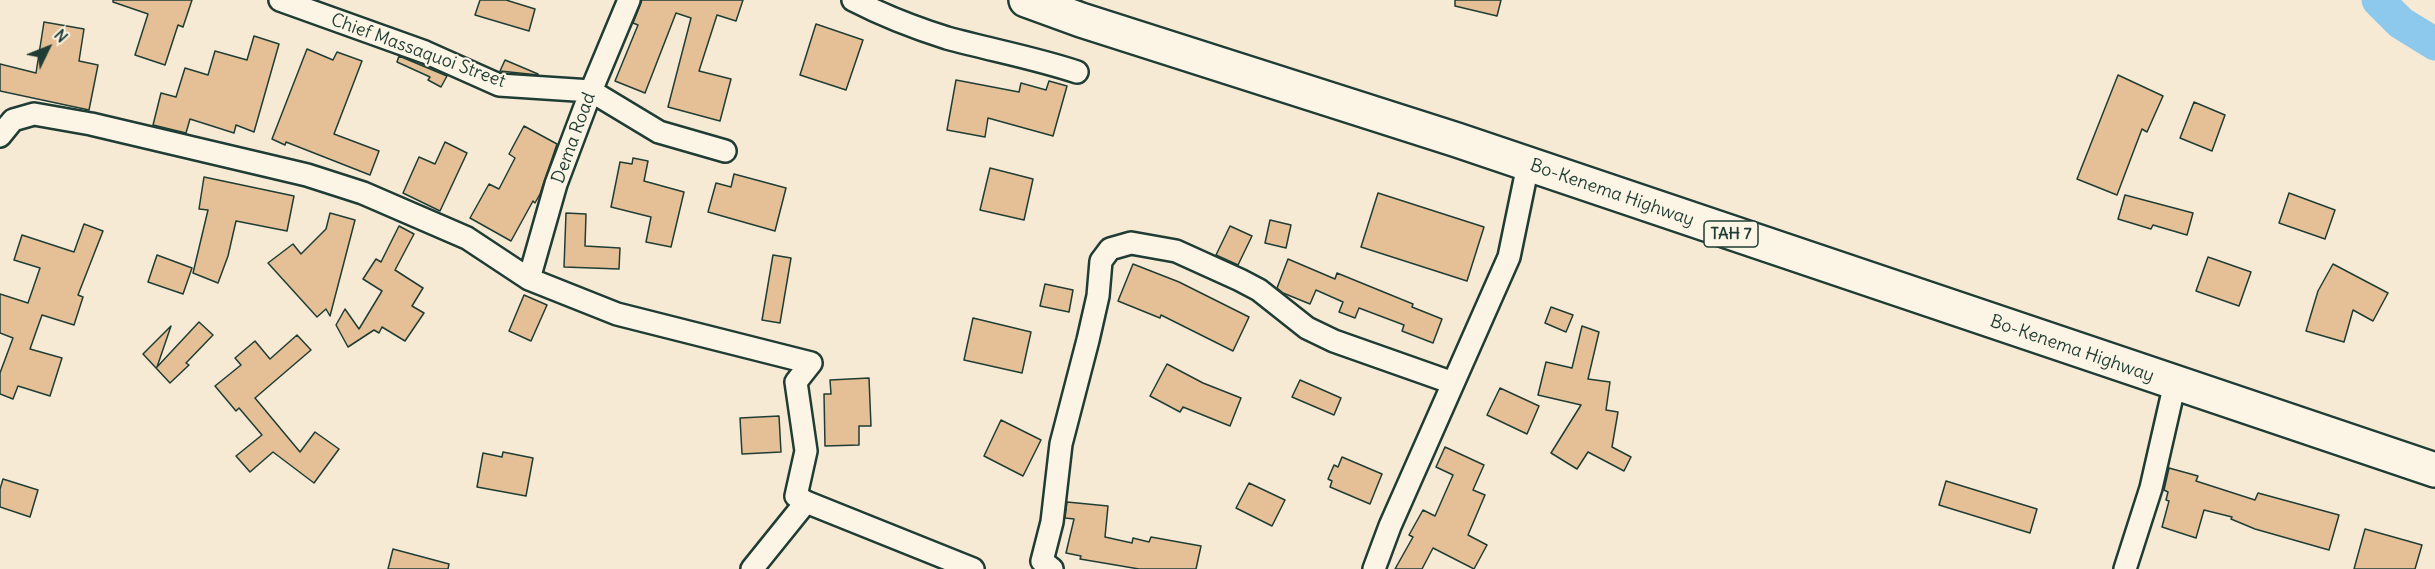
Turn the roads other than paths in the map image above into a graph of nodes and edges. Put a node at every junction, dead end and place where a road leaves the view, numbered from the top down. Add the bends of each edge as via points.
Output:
1 (280, 0) edge
2 (629, 0) edge
3 (853, 0) edge
4 (1026, 0) edge
5 (1077, 72) dead end
6 (591, 91) junction
7 (0, 136) edge
8 (725, 151) dead end
9 (1528, 165) junction
10 (529, 279) junction
11 (1453, 383) junction
12 (2175, 383) junction
13 (2435, 470) edge
14 (806, 502) junction
15 (1042, 566) edge
16 (753, 569) edge
17 (973, 569) edge
18 (1374, 569) edge
19 (2125, 569) edge

1 - 6 street, Chief Massaquoi Street via 425,52 499,85
2 - 6 street, Dema Road
3 - 5 street via 946,37
4 - 9 highway, Bo-Kenema Highway / TAH 7
6 - 8 street, Chief Massaquoi Street via 659,132
6 - 10 street, Dema Road via 556,184
7 - 10 street via 13,120 34,114 307,175 363,193 467,238
9 - 11 street via 1509,257
9 - 12 highway, Bo-Kenema Highway / TAH 7
10 - 14 street via 616,314 811,363 796,382 806,451 796,496
11 - 15 street via 1334,341 1307,328 1259,290 1176,251 1131,243 1110,249 1101,261 1098,296 1061,444 1052,522
11 - 18 street
12 - 13 highway, Bo-Kenema Highway / TAH 7
12 - 19 street via 2151,488
14 - 16 street
14 - 17 street

